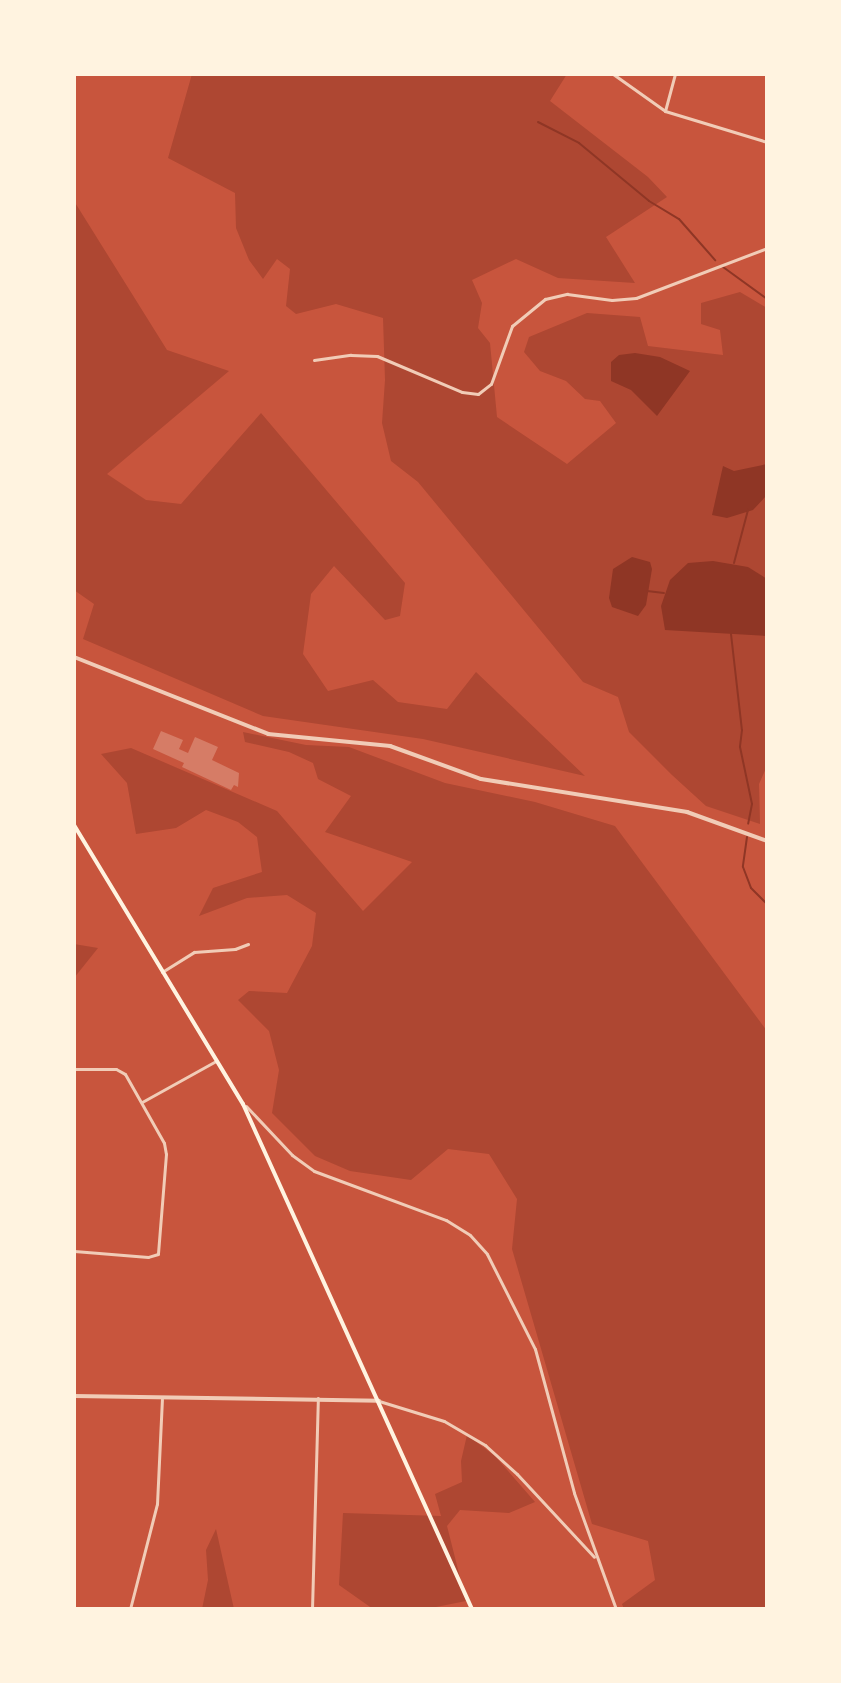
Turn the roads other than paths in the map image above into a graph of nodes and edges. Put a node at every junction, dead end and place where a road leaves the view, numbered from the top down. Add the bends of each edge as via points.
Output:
1 (613, 74) edge
2 (675, 74) edge
3 (665, 111) junction
4 (767, 142) edge
5 (767, 248) edge
6 (314, 360) dead end
7 (74, 657) edge
8 (74, 825) edge
9 (767, 841) edge
10 (248, 944) dead end
11 (162, 972) junction
12 (217, 1061) junction
13 (74, 1069) edge
14 (142, 1102) junction
15 (243, 1104) junction
16 (74, 1251) edge
17 (74, 1396) edge
18 (318, 1398) junction
19 (162, 1399) junction
20 (379, 1401) junction
21 (594, 1557) junction
22 (130, 1609) edge
23 (312, 1609) edge
24 (472, 1609) edge
25 (616, 1609) edge

1 - 3 street
2 - 3 street
3 - 4 street
5 - 6 street via 636,298 567,294 545,299 512,326 491,384 478,394 377,356
7 - 9 street via 268,734 390,746 481,779 687,812
8 - 11 main road
10 - 11 street via 194,952
11 - 12 main road
12 - 14 street
12 - 15 main road
13 - 14 street via 119,1070
14 - 16 street via 166,1151 160,1252 148,1257
15 - 20 main road
15 - 21 street via 314,1171 446,1220 487,1254 535,1349
17 - 19 street
18 - 19 street
18 - 20 street
18 - 23 street
19 - 22 street via 157,1504
20 - 21 street via 444,1421 485,1445
20 - 24 main road
21 - 25 street

